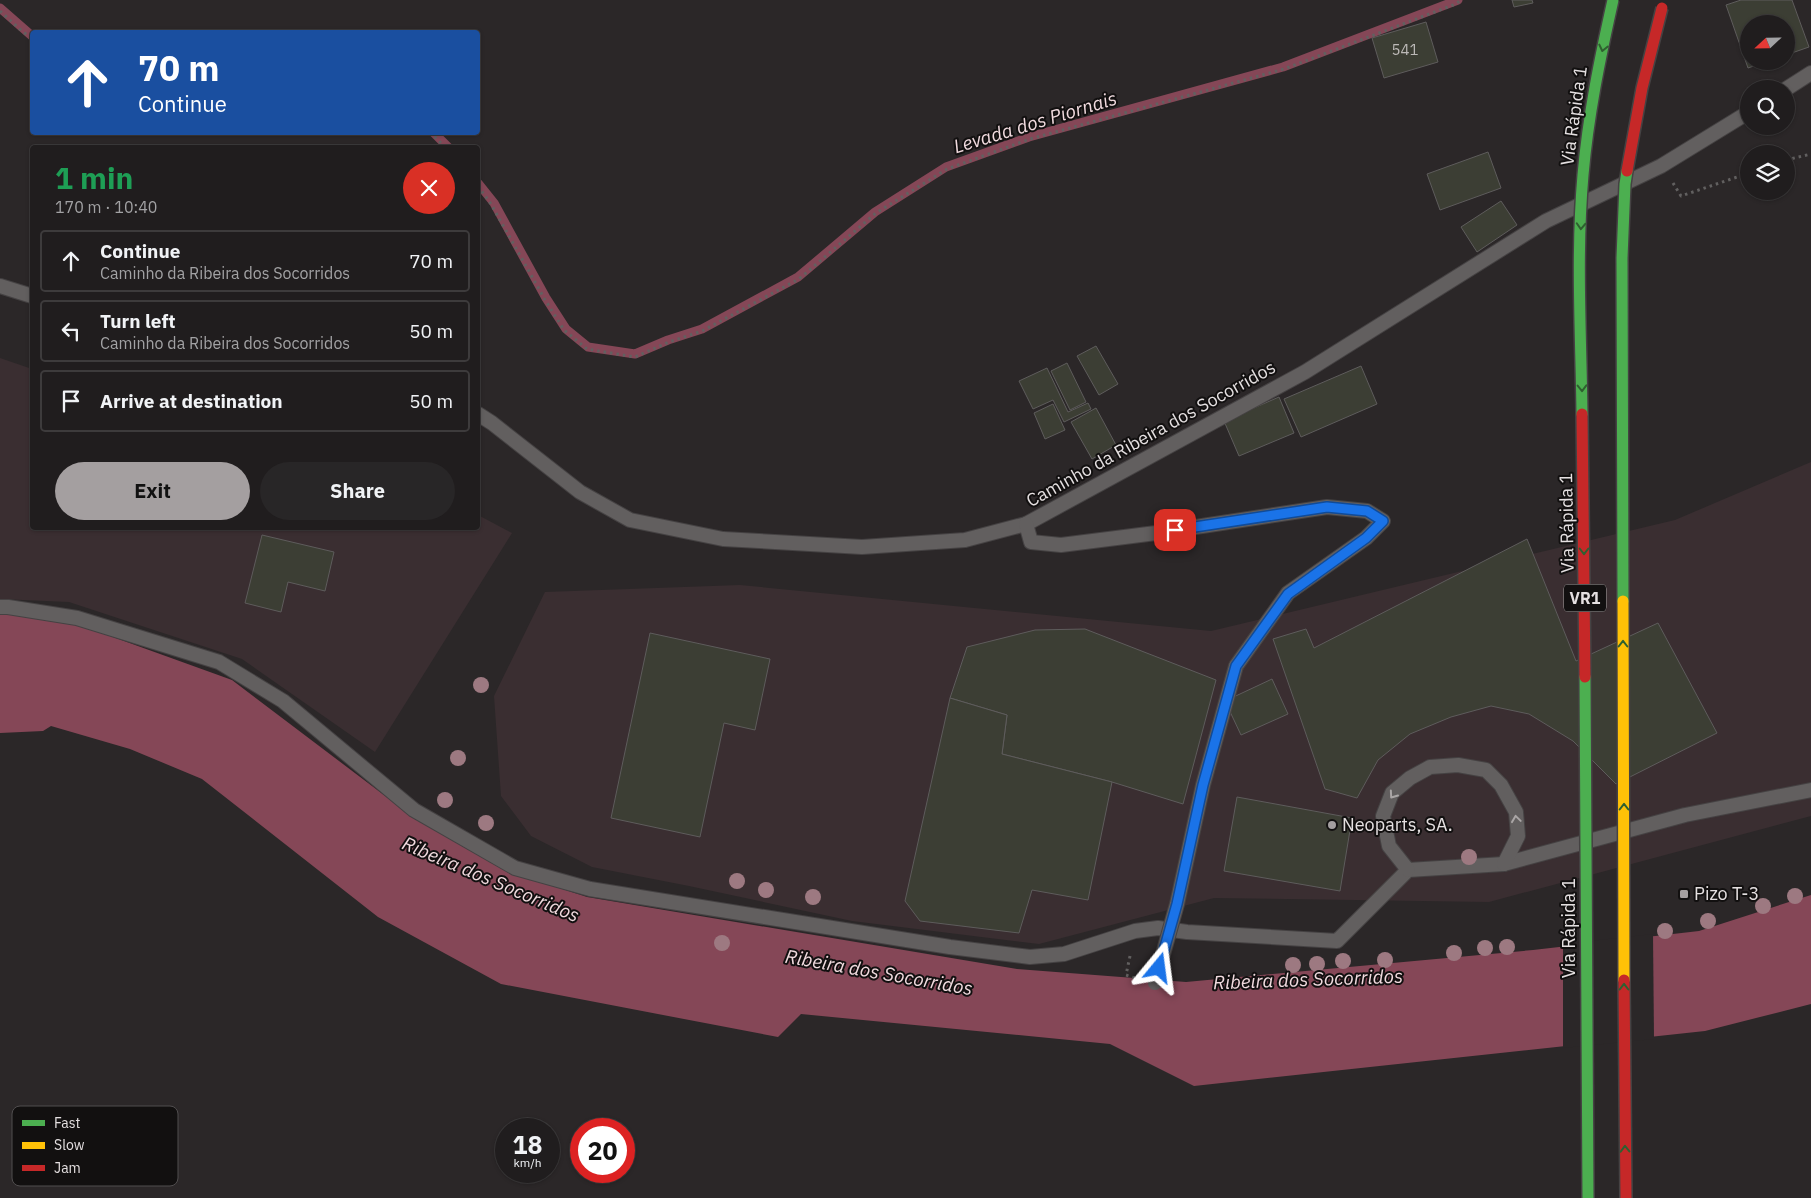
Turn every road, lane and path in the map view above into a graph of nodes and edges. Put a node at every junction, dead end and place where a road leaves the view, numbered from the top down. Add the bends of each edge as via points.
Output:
1 (1462, 0) edge
2 (1613, 0) edge
3 (1662, 8) dead end
4 (0, 11) edge
5 (30, 36) edge
6 (1811, 73) edge
7 (1795, 83) edge
8 (1740, 118) edge
9 (433, 135) edge
10 (443, 145) edge
11 (1811, 154) edge
12 (1795, 158) edge
13 (1661, 166) junction
14 (1740, 175) edge
15 (480, 189) edge
16 (0, 286) edge
17 (30, 295) edge
18 (480, 415) edge
19 (1026, 524) junction
20 (0, 607) edge
21 (1811, 790) edge
22 (1504, 864) junction
23 (1408, 870) junction
24 (1135, 931) junction
25 (1155, 983) joint
26 (1588, 1198) edge
27 (1626, 1198) edge

1 - 15 path via 1284,69 1030,139 947,169 876,213 799,279 702,331 635,357 587,349 564,330
2 -> 26 highway, Via Rápida 1 / VR1, bridge via 1597,74 1583,175 1579,261 1584,500
27 -> 3 highway, VR1, bridge via 1622,258 1625,184 1642,88
4 - 5 path
6 - 7 lane
8 - 13 lane, Caminho da Ribeira dos Socorridos
9 - 10 path
11 - 12 path
13 - 14 path via 1681,196
13 - 19 lane, Caminho da Ribeira dos Socorridos via 1546,221 1304,372
16 - 17 lane
18 - 19 lane via 580,492 630,520 723,539 862,547 965,540
19 - 25 lane, Caminho da Ribeira dos Socorridos, bridge via 1031,542 1061,545 1327,507 1367,511 1383,521 1366,538 1288,594 1236,666 1203,785 1177,904
20 - 24 lane via 77,618 219,662 283,701 414,810 515,868 590,889 1030,958 1064,954
21 - 22 lane via 1685,814
22 - 23 lane
22 -> 23 lane via 1518,836 1516,812 1501,785 1486,770 1458,765 1430,767 1392,793 1382,816 1389,846
23 - 24 lane via 1337,941 1158,928
24 - 25 path via 1126,975

